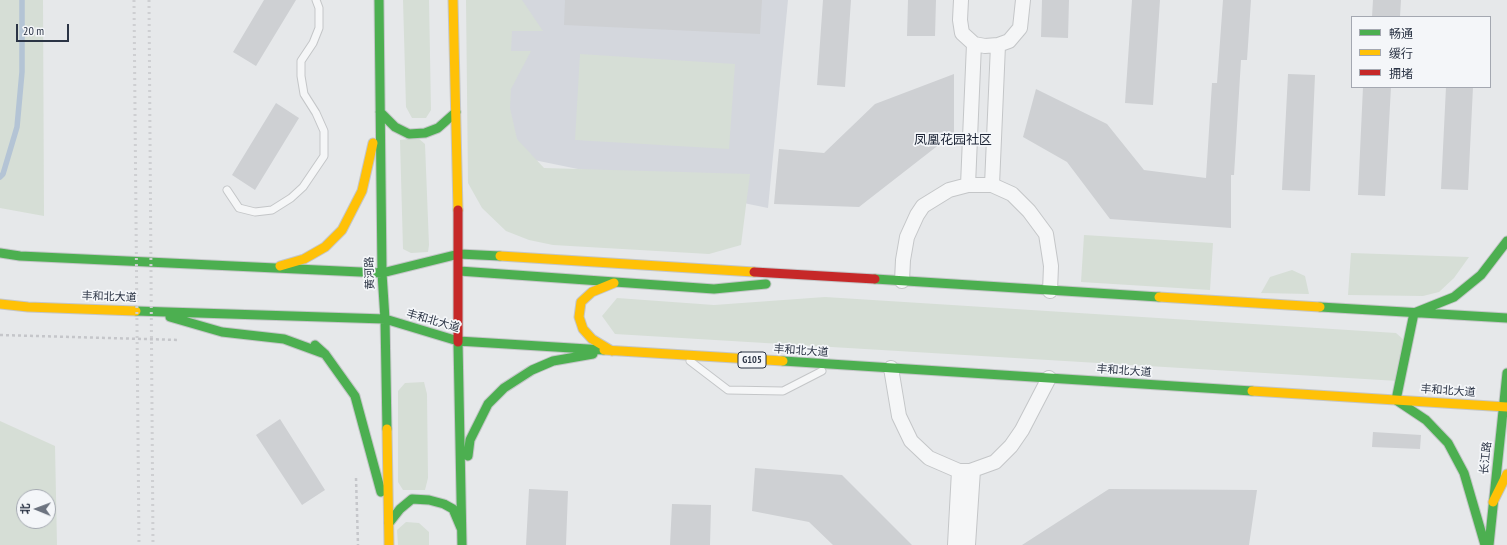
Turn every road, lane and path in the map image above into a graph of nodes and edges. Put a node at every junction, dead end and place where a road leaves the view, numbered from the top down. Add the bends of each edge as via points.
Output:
1 (316, 0) edge
2 (378, 0) edge
3 (453, 0) edge
4 (961, 0) edge
5 (1023, 0) edge
6 (974, 44) junction
7 (998, 44) junction
8 (380, 112) junction
9 (456, 112) junction
10 (968, 185) junction
11 (992, 185) junction
12 (227, 190) dead end
13 (1507, 241) edge
14 (0, 253) edge
15 (459, 254) junction
16 (272, 268) junction
17 (459, 271) junction
18 (382, 273) junction
19 (827, 277) junction
20 (902, 281) junction
21 (615, 282) junction
22 (1050, 290) junction
23 (0, 304) edge
24 (1414, 313) junction
25 (8, 314) dead end
26 (265, 315) junction
27 (1507, 318) edge
28 (385, 320) junction
29 (285, 325) dead end
30 (0, 335) edge
31 (304, 336) dead end
32 (185, 340) dead end
33 (458, 341) junction
34 (612, 351) junction
35 (325, 354) junction
36 (682, 355) junction
37 (834, 365) junction
38 (892, 368) junction
39 (1507, 373) edge
40 (1049, 378) junction
41 (1396, 400) junction
42 (1505, 407) edge
43 (356, 470) dead end
44 (966, 470) junction
45 (1507, 474) edge
46 (1493, 502) junction
47 (389, 523) junction
48 (462, 530) junction
49 (358, 545) edge
50 (389, 545) edge
51 (462, 545) edge
52 (955, 545) edge
53 (968, 545) edge
54 (1485, 545) edge
55 (1489, 545) edge

1 - 12 lane via 319,8 319,28 301,61 301,76 304,94 324,131 324,156 304,187 272,210 255,212 239,208
2 - 8 main road, 黄河路
3 - 9 main road
4 - 6 street via 962,33
5 - 7 street via 1020,28 1009,41
6 - 7 street
6 - 10 street
7 - 11 street
8 - 9 main road via 395,127 409,134 425,133 438,128
8 - 16 main road via 362,191 342,230 325,247 304,259
8 - 18 main road, 黄河路
9 - 15 main road
10 - 11 street
10 - 20 street via 949,190 923,206 916,215 907,237
11 - 22 street via 1012,194 1046,234 1051,266
13 - 24 main road via 1481,276 1454,297
14 - 16 main road
15 - 17 main road
15 - 18 main road
15 - 19 main road
16 - 18 main road
17 - 21 main road
17 - 33 main road
18 - 28 main road, 黄河路
19 - 20 main road
19 - 21 main road via 714,289
20 - 22 main road
21 - 34 main road via 592,292 581,302 579,317 583,329 592,339
22 - 24 main road
23 - 26 main road, 丰和北大道 / G105
24 - 27 main road
24 - 41 main road
25 - 35 main road via 173,317 222,332 284,339
26 - 28 main road, 丰和北大道 / G105
26 - 29 main road
28 - 33 main road, 丰和北大道 / G105
28 - 47 main road, 黄河路
30 - 32 path
31 - 35 main road
33 - 34 main road, 丰和北大道 / G105
33 - 48 main road
34 - 36 main road, 丰和北大道 / G105
34 - 48 main road via 553,361 532,370 504,388 488,404 470,440
35 - 47 main road via 355,396
36 - 37 main road, 丰和北大道 / G105
36 - 37 lane via 728,390 783,391
37 - 38 main road, 丰和北大道 / G105
38 - 40 main road, 丰和北大道 / G105
38 - 44 street via 899,416 911,441 929,458
39 - 42 main road, 长江路
40 - 41 main road, 丰和北大道 / G105
40 - 44 street via 1011,446 995,462
41 - 42 main road, 丰和北大道 / G105
41 - 54 main road via 1426,420 1448,443 1464,473
42 - 46 main road, 长江路
43 - 49 path
44 - 52 street
44 - 53 street
45 - 46 main road
46 - 55 main road, 长江路
47 - 48 main road via 412,499 429,500 453,509
47 - 50 main road, 黄河路
48 - 51 main road

